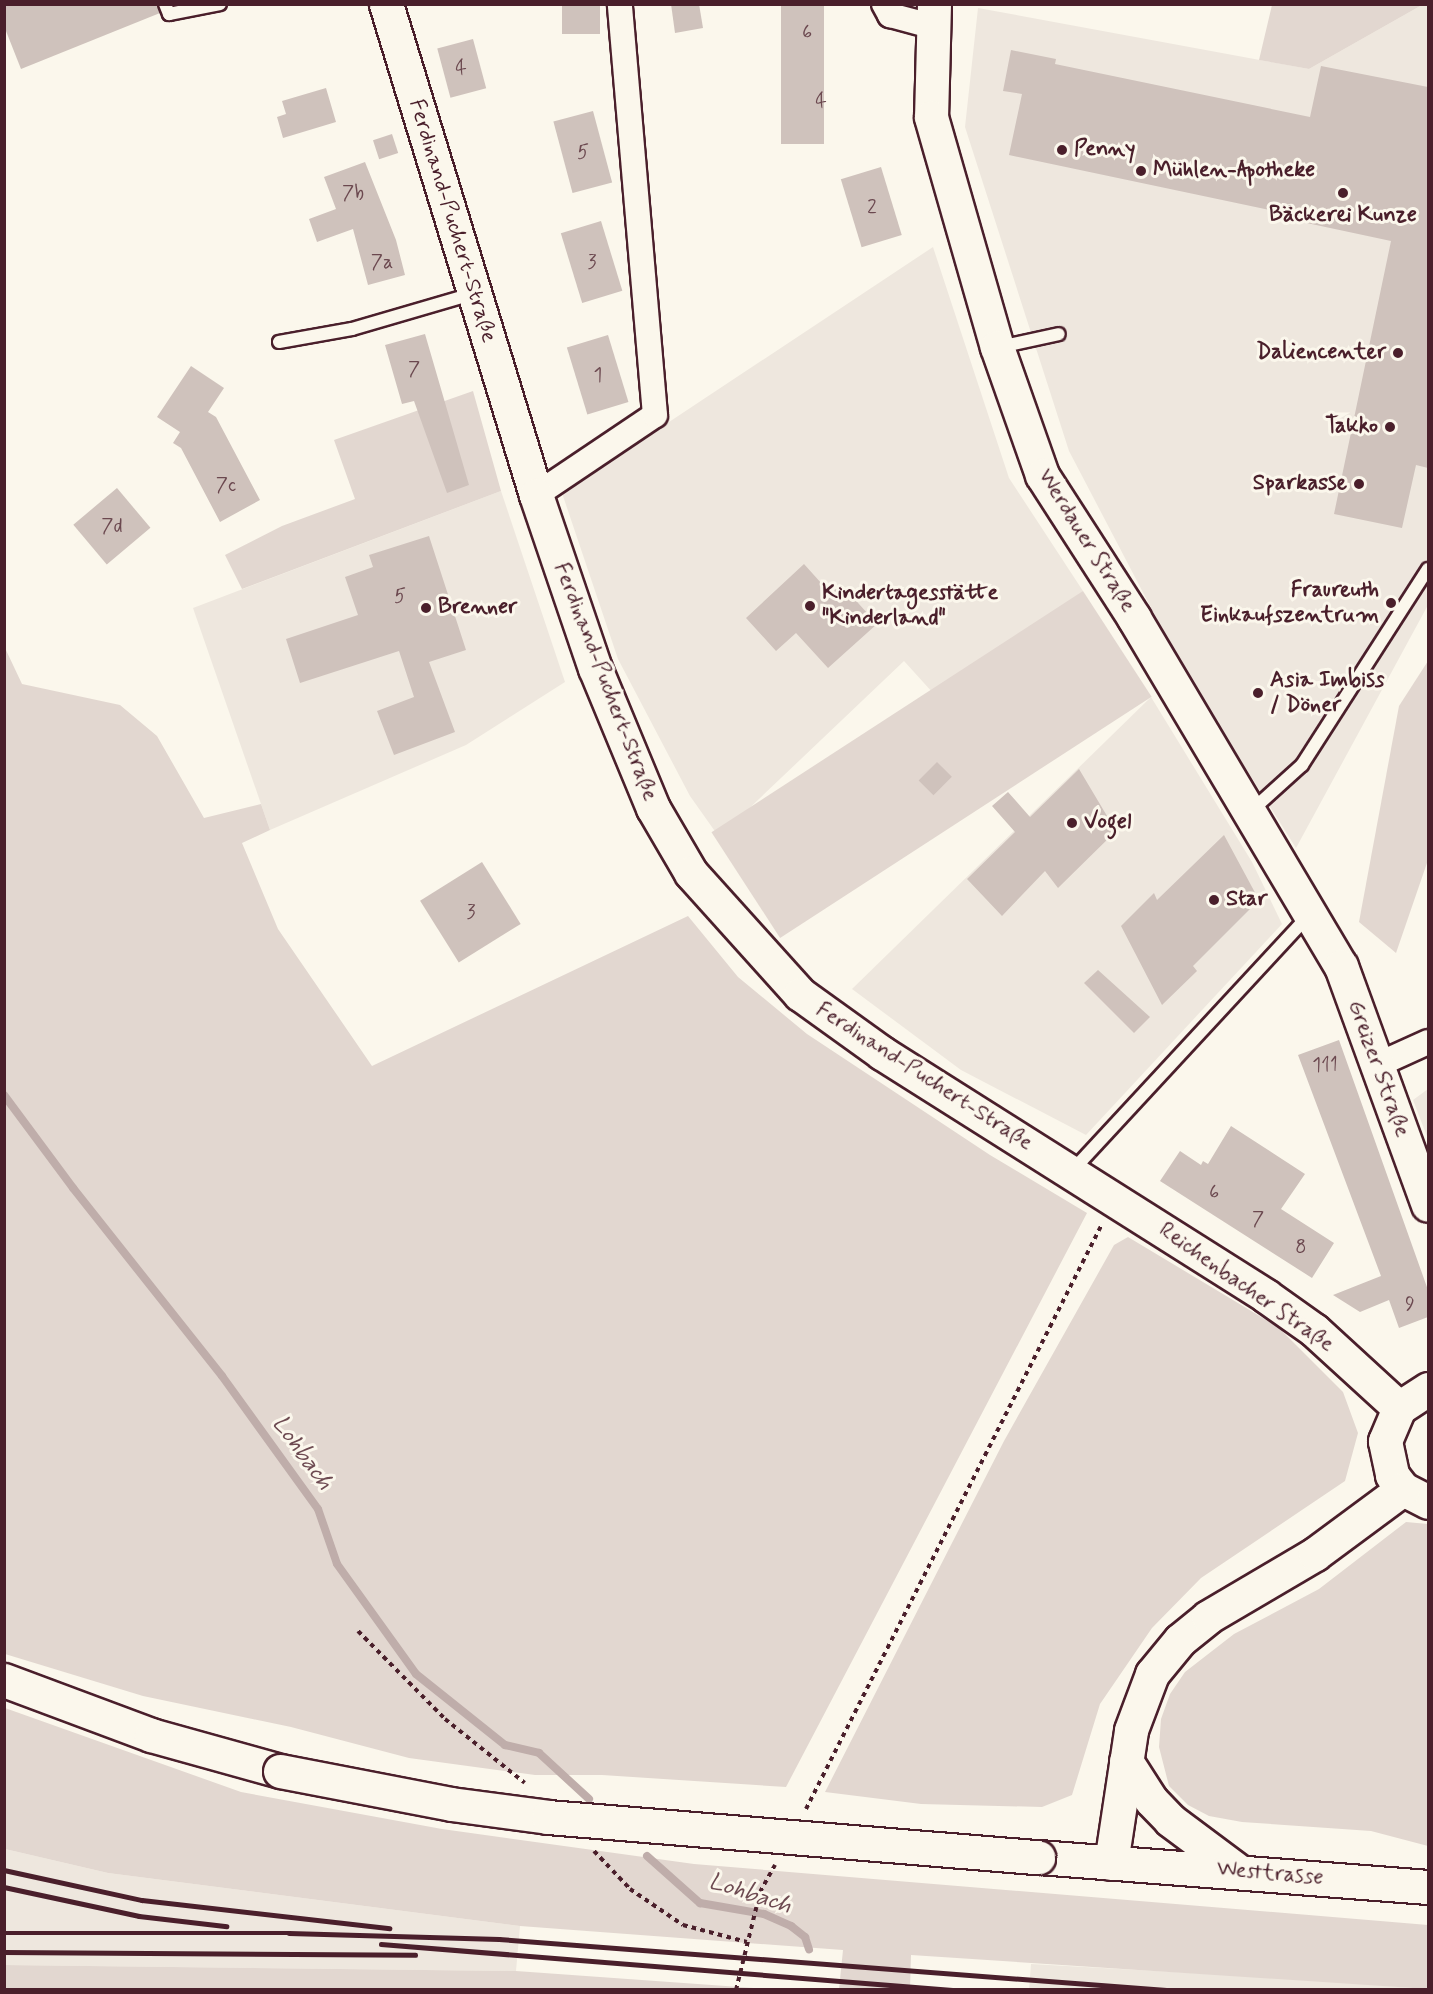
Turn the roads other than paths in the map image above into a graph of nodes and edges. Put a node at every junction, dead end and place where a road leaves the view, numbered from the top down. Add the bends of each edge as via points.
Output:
1 (165, 4) edge
2 (220, 4) edge
3 (386, 4) edge
4 (620, 4) edge
5 (884, 4) edge
6 (932, 15) edge
7 (474, 293) junction
8 (1059, 334) dead end
9 (279, 342) dead end
10 (997, 347) junction
11 (536, 495) junction
12 (1428, 569) edge
13 (1249, 813) junction
14 (1310, 915) junction
15 (1341, 966) joint
16 (1428, 1042) edge
17 (1375, 1066) junction
18 (1071, 1172) junction
19 (1115, 1199) joint
20 (1428, 1205) edge
21 (1428, 1389) edge
22 (1399, 1408) junction
23 (1416, 1495) edge
24 (4, 1680) edge
25 (1126, 1761) junction
26 (1110, 1863) junction
27 (1238, 1871) junction
28 (1428, 1887) edge

1 - 2 lane via 169,14
3 - 7 main road, Ferdinand-Puchert-Straße
4 - 11 street via 655,415
5 - 6 street via 890,15
6 - 10 main road, Werdauer Straße via 931,117
7 - 9 lane via 352,329
7 - 11 main road, Ferdinand-Puchert-Straße
8 - 10 lane
10 - 13 main road, Werdauer Straße via 1042,475 1134,618
11 - 18 main road, Ferdinand-Puchert-Straße via 621,733 653,808 691,873 800,994 882,1053
12 - 13 lane via 1302,765
13 - 14 main road, Werdauer Straße
14 - 15 main road, Werdauer Straße
14 - 18 lane
15 - 17 main road, Greizer Straße
16 - 17 street
17 - 20 main road, Greizer Straße
18 - 19 main road, Ferdinand-Puchert-Straße
19 - 22 main road, Reichenbacher Straße via 1314,1330
21 - 22 main road
22 - 23 main road via 1389,1423 1385,1449 1392,1475
23 - 25 main road via 1208,1617 1180,1640 1152,1674 1140,1702
24 - 26 main road, Westtrasse, bridge via 151,1735 280,1772 439,1802 549,1817
25 - 26 main road
25 - 27 main road via 1150,1800 1170,1820
26 - 27 main road, Westtrasse
27 - 28 main road, Westtrasse

